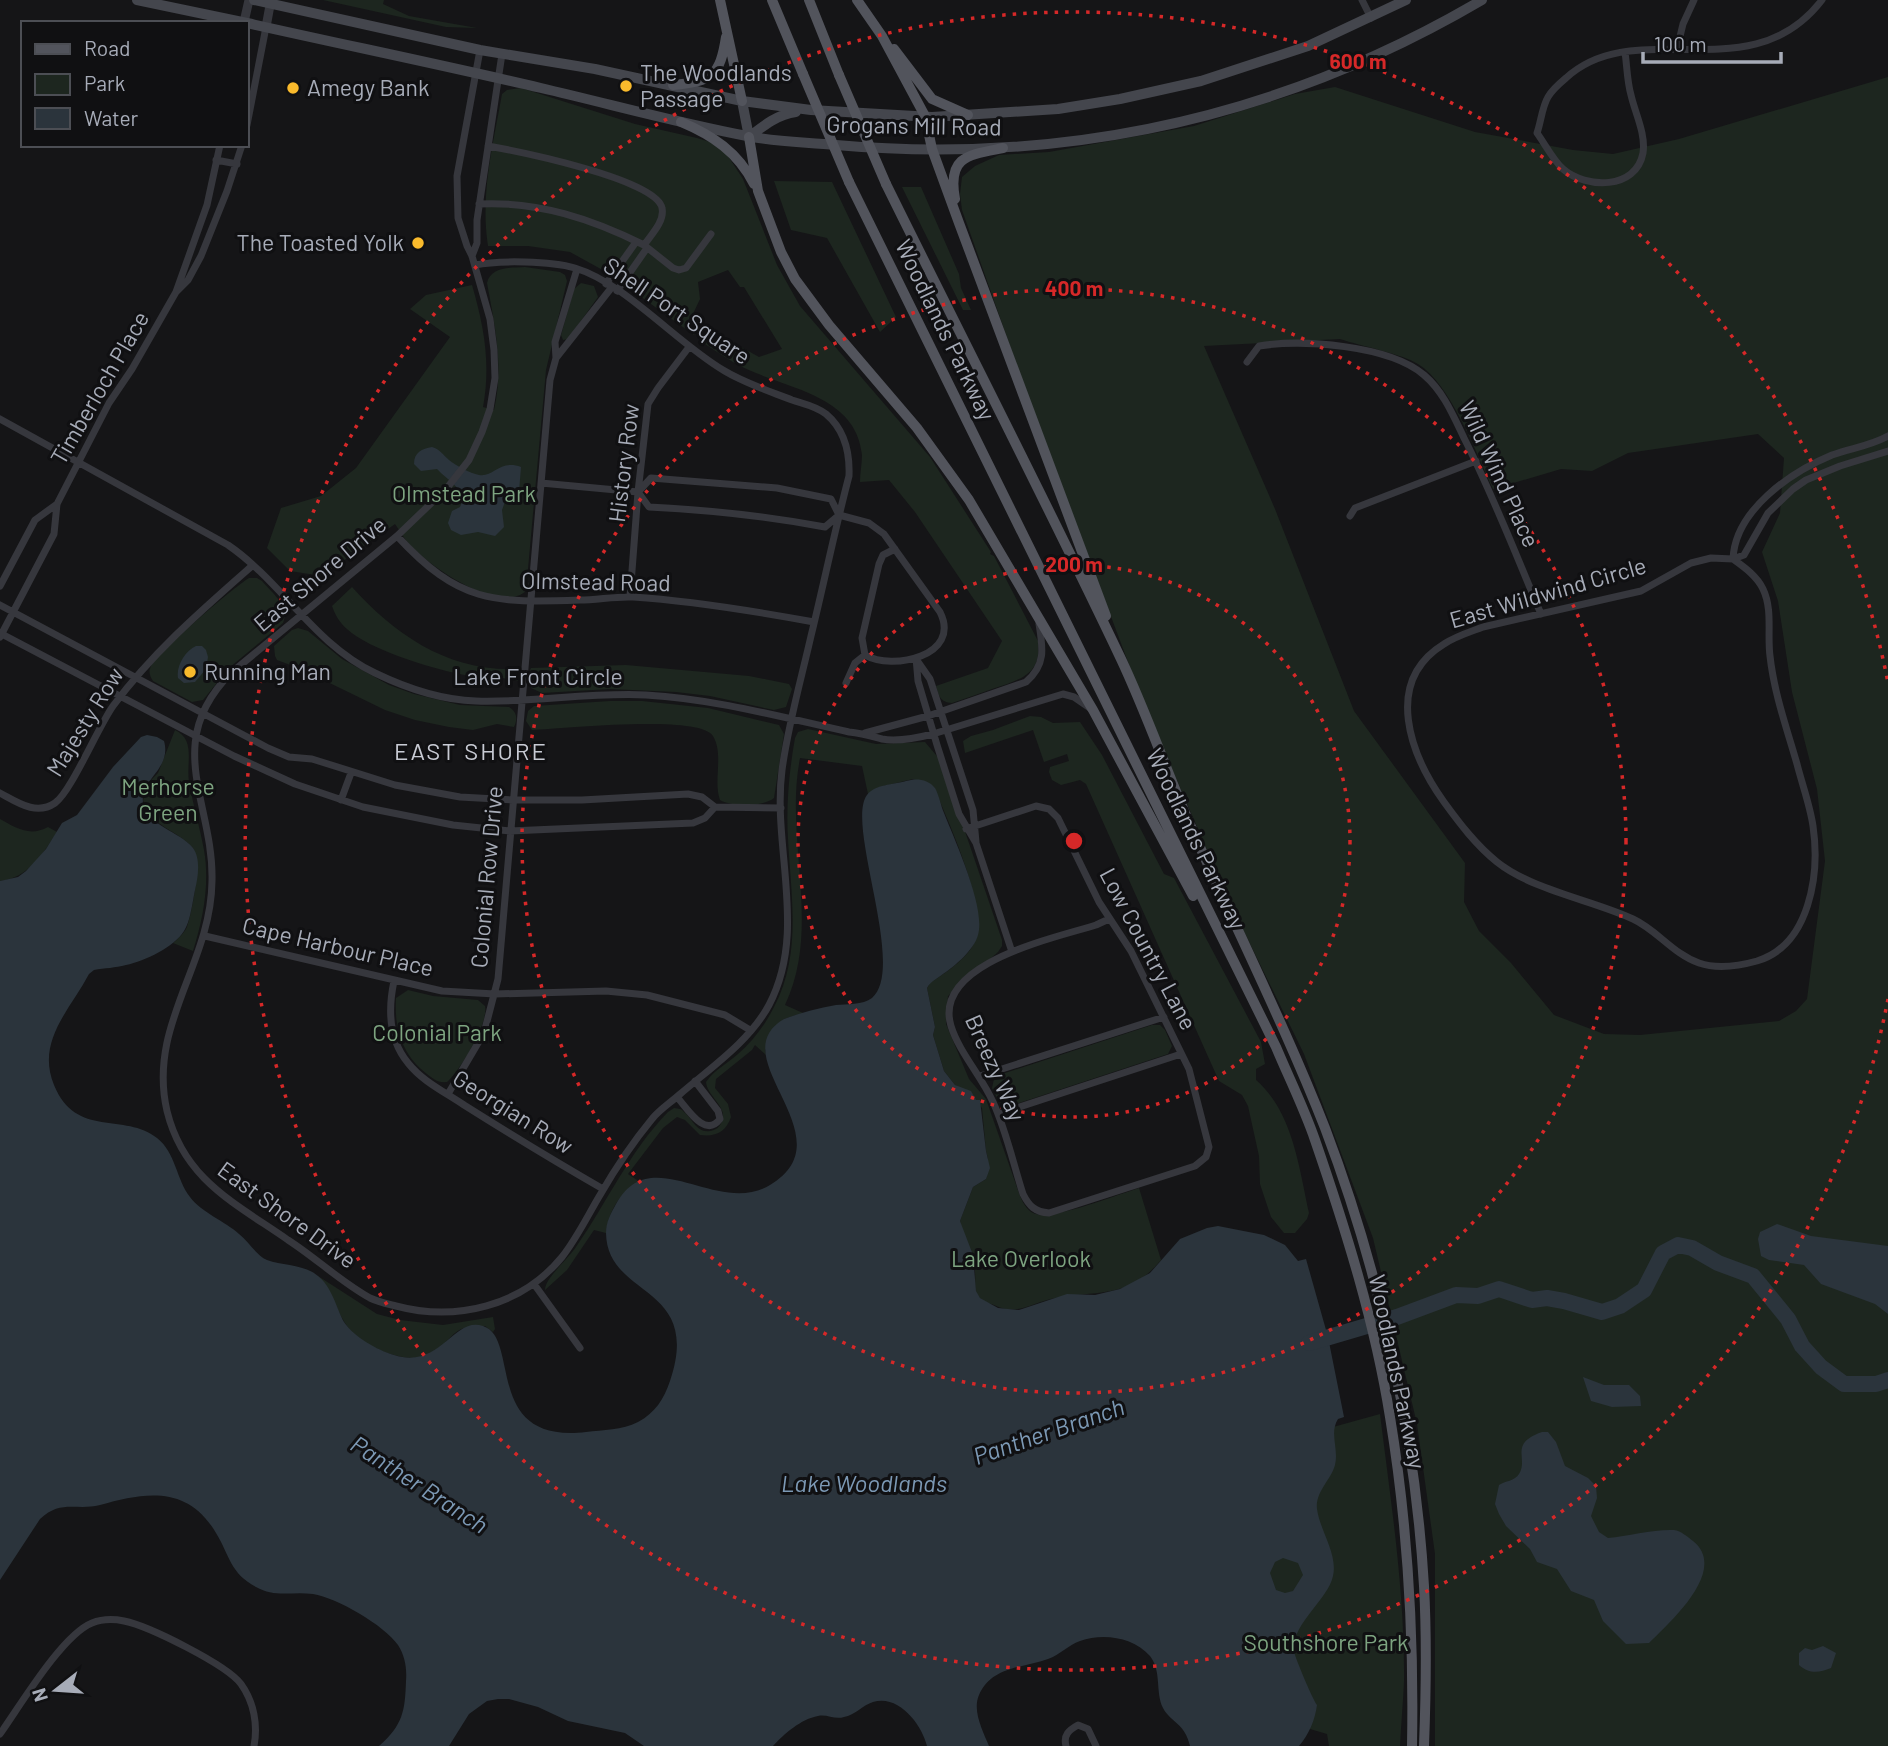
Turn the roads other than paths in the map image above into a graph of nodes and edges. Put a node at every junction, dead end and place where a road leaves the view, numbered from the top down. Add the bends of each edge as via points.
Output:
1 (137, 0) edge
2 (252, 0) edge
3 (720, 0) edge
4 (772, 0) edge
5 (809, 0) edge
6 (858, 0) edge
7 (1362, 0) edge
8 (1406, 0) edge
9 (1482, 0) edge
10 (1694, 0) edge
11 (1822, 0) edge
12 (271, 2) edge
13 (1371, 18) junction
14 (236, 21) edge
15 (246, 21) edge
16 (248, 24) edge
17 (266, 27) junction
18 (727, 31) junction
19 (882, 36) junction
20 (1677, 49) junction
21 (480, 50) junction
22 (1625, 52) junction
23 (502, 54) junction
24 (477, 74) junction
25 (498, 78) junction
26 (673, 85) junction
27 (742, 101) junction
28 (811, 110) junction
29 (925, 116) junction
30 (968, 116) junction
31 (248, 120) edge
32 (681, 122) junction
33 (749, 137) junction
34 (488, 146) junction
35 (219, 147) edge
36 (241, 147) edge
37 (1003, 148) junction
38 (932, 149) junction
39 (216, 160) junction
40 (237, 164) junction
41 (758, 191) junction
42 (208, 201) junction
43 (223, 201) junction
44 (479, 204) junction
45 (220, 210) junction
46 (959, 223) junction
47 (711, 234) dead end
48 (642, 245) junction
49 (472, 256) junction
50 (475, 265) junction
51 (577, 269) junction
52 (612, 287) junction
53 (176, 292) junction
54 (689, 347) junction
55 (556, 358) junction
56 (1247, 362) dead end
57 (0, 419) edge
58 (1888, 436) edge
59 (1888, 451) edge
60 (1476, 461) junction
61 (79, 464) junction
62 (541, 482) junction
63 (638, 492) junction
64 (57, 503) junction
65 (839, 515) junction
66 (1350, 516) dead end
67 (397, 536) junction
68 (894, 549) junction
69 (1733, 559) junction
70 (253, 565) junction
71 (0, 586) edge
72 (630, 597) junction
73 (530, 601) junction
74 (0, 605) edge
75 (13, 612) junction
76 (1541, 614) junction
77 (301, 615) junction
78 (1038, 620) junction
79 (814, 622) junction
80 (1, 635) edge
81 (865, 655) junction
82 (916, 658) junction
83 (1122, 662) junction
84 (135, 677) junction
85 (846, 683) dead end
86 (120, 697) junction
87 (522, 699) junction
88 (1093, 710) junction
89 (941, 711) junction
90 (204, 713) junction
91 (928, 716) junction
92 (793, 720) junction
93 (947, 730) junction
94 (865, 733) junction
95 (933, 734) junction
96 (196, 735) junction
97 (351, 773) junction
98 (0, 793) edge
99 (341, 800) junction
100 (513, 800) junction
101 (715, 807) junction
102 (781, 808) junction
103 (976, 826) junction
104 (966, 829) junction
105 (510, 831) junction
106 (976, 843) junction
107 (1109, 919) junction
108 (205, 936) junction
109 (1012, 952) junction
110 (1236, 967) junction
111 (394, 981) junction
112 (495, 994) junction
113 (1164, 1017) junction
114 (750, 1030) junction
115 (1181, 1054) junction
116 (980, 1076) junction
117 (695, 1081) junction
118 (448, 1094) junction
119 (677, 1097) junction
120 (998, 1114) junction
121 (603, 1189) junction
122 (1028, 1203) joint
123 (534, 1284) junction
124 (580, 1348) dead end
125 (0, 1734) edge
126 (254, 1746) edge
127 (1066, 1746) edge
128 (1096, 1746) edge
129 (1412, 1746) edge
130 (1424, 1746) edge

1 - 14 main road, Grogans Mill Road
2 - 12 main road, Grogans Mill Road
2 - 15 street
3 - 18 main road
4 - 110 main road, Woodlands Parkway, bridge via 849,182
5 - 83 main road, Woodlands Parkway, bridge via 887,184
6 - 19 main road
7 - 13 street
8 - 13 main road, Grogans Mill Road
9 - 37 main road, Grogans Mill Road via 1372,57 1261,99 1128,134
10 - 20 street
11 - 20 street via 1793,29 1759,44 1725,50
12 - 17 street
12 - 21 main road, Grogans Mill Road
13 - 30 main road, Grogans Mill Road via 1308,46 1201,80 1058,109
16 - 17 main road, Grogans Mill Road
17 - 24 main road, Grogans Mill Road
17 - 31 street
18 - 26 main road via 718,69 703,81
18 - 27 main road
19 - 29 main road
19 - 30 main road via 932,99
20 - 22 street
21 - 23 main road, Grogans Mill Road
21 - 24 street, East Shore Drive
22 - 22 street via 1643,154 1636,168 1614,183 1579,178 1562,169 1537,133 1547,97 1585,64
23 - 25 street, East Shore Drive
23 - 26 main road, Grogans Mill Road
24 - 25 main road, Grogans Mill Road
24 - 49 street, East Shore Drive via 457,176 458,218
25 - 32 main road, Grogans Mill Road
25 - 34 street, East Shore Drive
26 - 27 main road, Grogans Mill Road
27 - 28 main road, Grogans Mill Road
27 - 33 main road
28 - 29 main road, Grogans Mill Road
28 - 33 main road via 786,113
29 - 30 main road, Grogans Mill Road
29 - 38 main road
32 - 33 main road, Grogans Mill Road
32 - 41 main road via 730,151
33 - 38 main road, Grogans Mill Road
33 - 41 main road
34 - 44 street, East Shore Drive
34 - 48 street via 602,173 657,197 663,208 660,221
35 - 39 street, Timberloch Place
36 - 40 street, Timberloch Place
37 - 38 main road, Grogans Mill Road
37 - 46 main road via 959,161 953,191
38 - 46 main road
39 - 40 street
39 - 42 street, Timberloch Place
40 - 43 street, Timberloch Place
41 - 78 main road via 795,279 942,460
42 - 43 street
42 - 45 street
42 - 53 street, Timberloch Place
43 - 45 street, Timberloch Place
44 - 48 street via 568,214 607,226
44 - 49 street, East Shore Drive
45 - 53 street, Timberloch Place via 188,280
46 - 83 main road
47 - 48 street via 679,270
48 - 52 street
48 - 52 street
49 - 50 street, East Shore Drive
50 - 51 street, Shell Port Square via 491,262
50 - 67 street, East Shore Drive via 490,319 495,378 490,409 469,460
51 - 52 street, Shell Port Square
51 - 55 street, Colonial Row Drive via 555,342
52 - 54 street, Shell Port Square
52 - 55 street, Colonial Row Drive
53 - 61 street, Timberloch Place via 111,399
54 - 63 street, History Row via 648,404
54 - 65 street, Shell Port Square via 724,371 811,405 838,426 850,458
55 - 62 street, Colonial Row Drive
56 - 60 street, Wild Wind Place via 1259,346 1277,343 1353,348 1410,365 1447,403
57 - 61 street, Lake Front Circle
58 - 69 street via 1807,467 1766,495 1748,520
59 - 69 street via 1800,485 1768,513 1744,555
60 - 66 street via 1355,508
60 - 76 street, Wild Wind Place
61 - 64 street, Timberloch Place
61 - 70 street, Lake Front Circle via 219,538
62 - 63 street
62 - 73 street, Colonial Row Drive
63 - 65 street via 649,507 721,511 825,527
63 - 65 street via 651,478 777,488 831,499
63 - 72 street, History Row
64 - 71 street, Timberloch Place via 35,520
64 - 75 street, Timberloch Place via 54,534
65 - 68 street via 869,523
65 - 79 street, Shell Port Square
67 - 73 street, Olmstead Road via 418,559 463,590 490,599
67 - 77 street, East Shore Drive
68 - 81 street via 883,555 879,564 862,638
68 - 82 street via 945,622 940,646
69 - 76 street, East Wildwind Circle via 1711,558 1641,591
69 - 76 street, East Wildwind Circle via 1762,586 1768,602 1769,655 1813,825 1815,849 1811,895 1795,932 1774,954 1747,964 1700,964 1672,949 1636,920 1498,863 1466,832 1422,768 1409,727 1408,694 1428,657 1460,635
70 - 77 street, Lake Front Circle
70 - 84 street, Majesty Row via 170,638
72 - 73 street, Olmstead Road
72 - 79 street, Olmstead Road via 746,609
73 - 87 street, Colonial Row Drive
74 - 75 street
75 - 80 street, Timberloch Place
75 - 84 street
77 - 87 street, Lake Front Circle via 347,657 407,687 475,701
77 - 90 street, East Shore Drive via 226,678
78 - 88 main road
78 - 89 street, Lake Front Circle via 1043,659 1033,676 1017,686
79 - 92 street, Shell Port Square
80 - 86 street
81 - 82 street via 883,661
81 - 85 street via 855,663
82 - 89 street via 930,679
82 - 91 street
83 - 130 main road, Woodlands Parkway via 1191,828 1290,1042 1326,1133 1385,1323 1414,1479 1424,1586
84 - 86 street, Majesty Row
84 - 90 street
86 - 96 street
86 - 98 street, Majesty Row via 53,804 33,808
87 - 92 street, Lake Front Circle via 676,697
87 - 100 street, Colonial Row Drive
88 - 93 street, Lake Front Circle via 1063,694
88 - 110 main road via 1219,945
89 - 91 street, Lake Front Circle
89 - 93 street
90 - 96 street, East Shore Drive
90 - 97 street via 289,757 312,759
91 - 94 street, Lake Front Circle
91 - 95 street
92 - 94 street, Lake Front Circle
92 - 102 street, East Shore Drive via 782,772
93 - 95 street, Lake Front Circle
93 - 103 street
94 - 95 street, Lake Front Circle via 884,739
95 - 104 street
96 - 99 street via 271,774
96 - 108 street, East Shore Drive via 195,781 213,876
97 - 99 street
97 - 100 street via 427,791
99 - 105 street via 418,819
100 - 101 street via 688,794
100 - 105 street, Colonial Row Drive
101 - 102 street
101 - 105 street via 693,824
102 - 114 street, East Shore Drive via 788,939 768,1006
103 - 104 street, Low Country Lane
103 - 106 street
103 - 107 street, Low Country Lane via 1037,806 1053,812
104 - 106 street
105 - 112 street, Colonial Row Drive
106 - 109 street
107 - 109 street
107 - 113 street, Low Country Lane via 1131,951
108 - 111 street, Cape Harbour Place
108 - 123 street, East Shore Drive via 172,1019 163,1062 170,1122 201,1175 219,1194 373,1300 447,1313 485,1307
109 - 116 street, Breezy Way via 990,961 958,989 951,1005 951,1025
110 - 129 main road, Woodlands Parkway via 1314,1138 1371,1327 1390,1417 1410,1585
111 - 112 street, Cape Harbour Place via 442,991
111 - 118 street, Georgian Row via 390,1020 396,1039 407,1062
112 - 114 street, Cape Harbour Place via 606,991 647,995 725,1015
112 - 118 street, Colonial Row Drive via 484,1033
113 - 115 street, Low Country Lane
113 - 116 street
114 - 117 street, East Shore Drive
115 - 120 street
115 - 122 street, Low Country Lane via 1200,1107 1209,1147 1206,1157 1195,1166 1049,1213 1040,1213
116 - 120 street, Breezy Way
117 - 119 street, East Shore Drive
117 - 119 street via 718,1111 720,1119 715,1125 701,1123
118 - 121 street, Georgian Row
119 - 121 street, East Shore Drive via 654,1115
120 - 122 street, Breezy Way
121 - 123 street, East Shore Drive via 562,1258
123 - 124 street
125 - 126 street via 73,1635 104,1620 126,1621 222,1666 242,1685 253,1709
127 - 128 street via 1069,1730 1078,1725 1088,1728

